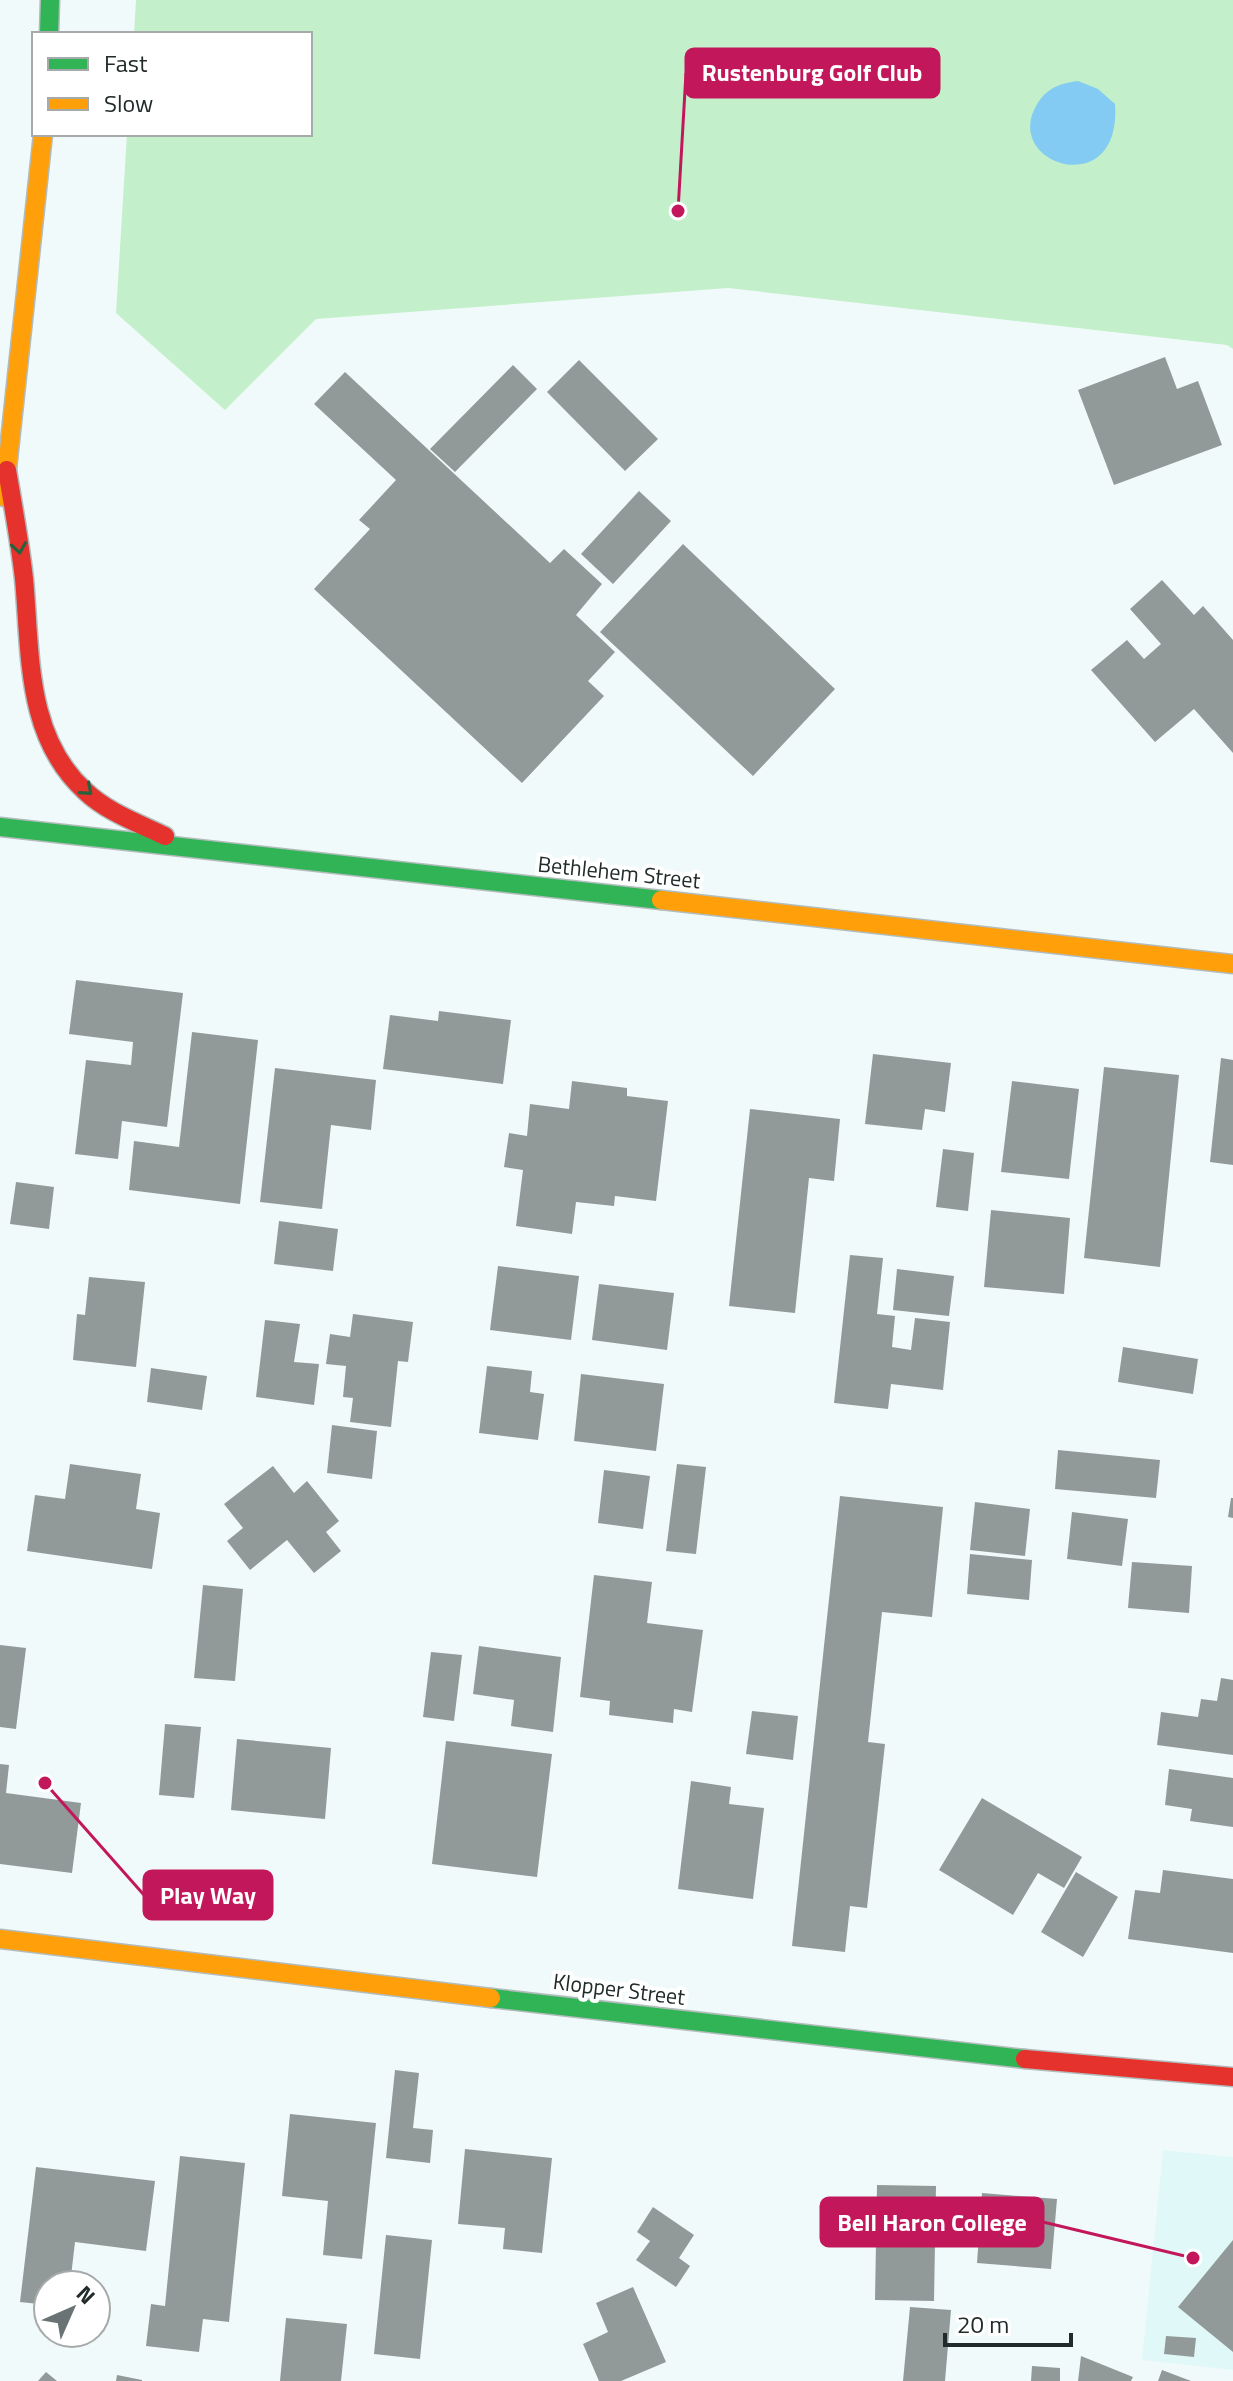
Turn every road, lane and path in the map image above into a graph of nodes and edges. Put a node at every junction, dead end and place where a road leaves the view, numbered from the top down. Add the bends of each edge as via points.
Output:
1 (50, 0) edge
2 (49, 32) edge
3 (43, 136) edge
4 (7, 470) junction
5 (0, 529) edge
6 (0, 827) edge
7 (194, 849) junction
8 (1233, 964) edge
9 (0, 1939) edge
10 (1233, 2077) edge

1 - 2 main road
3 - 4 main road
4 - 5 main road
4 -> 7 main road via 33,693 45,737 85,791 121,816
6 - 7 main road, Bethlehem Street
7 - 8 main road, Bethlehem Street
9 - 10 main road, Klopper Street via 956,2053

